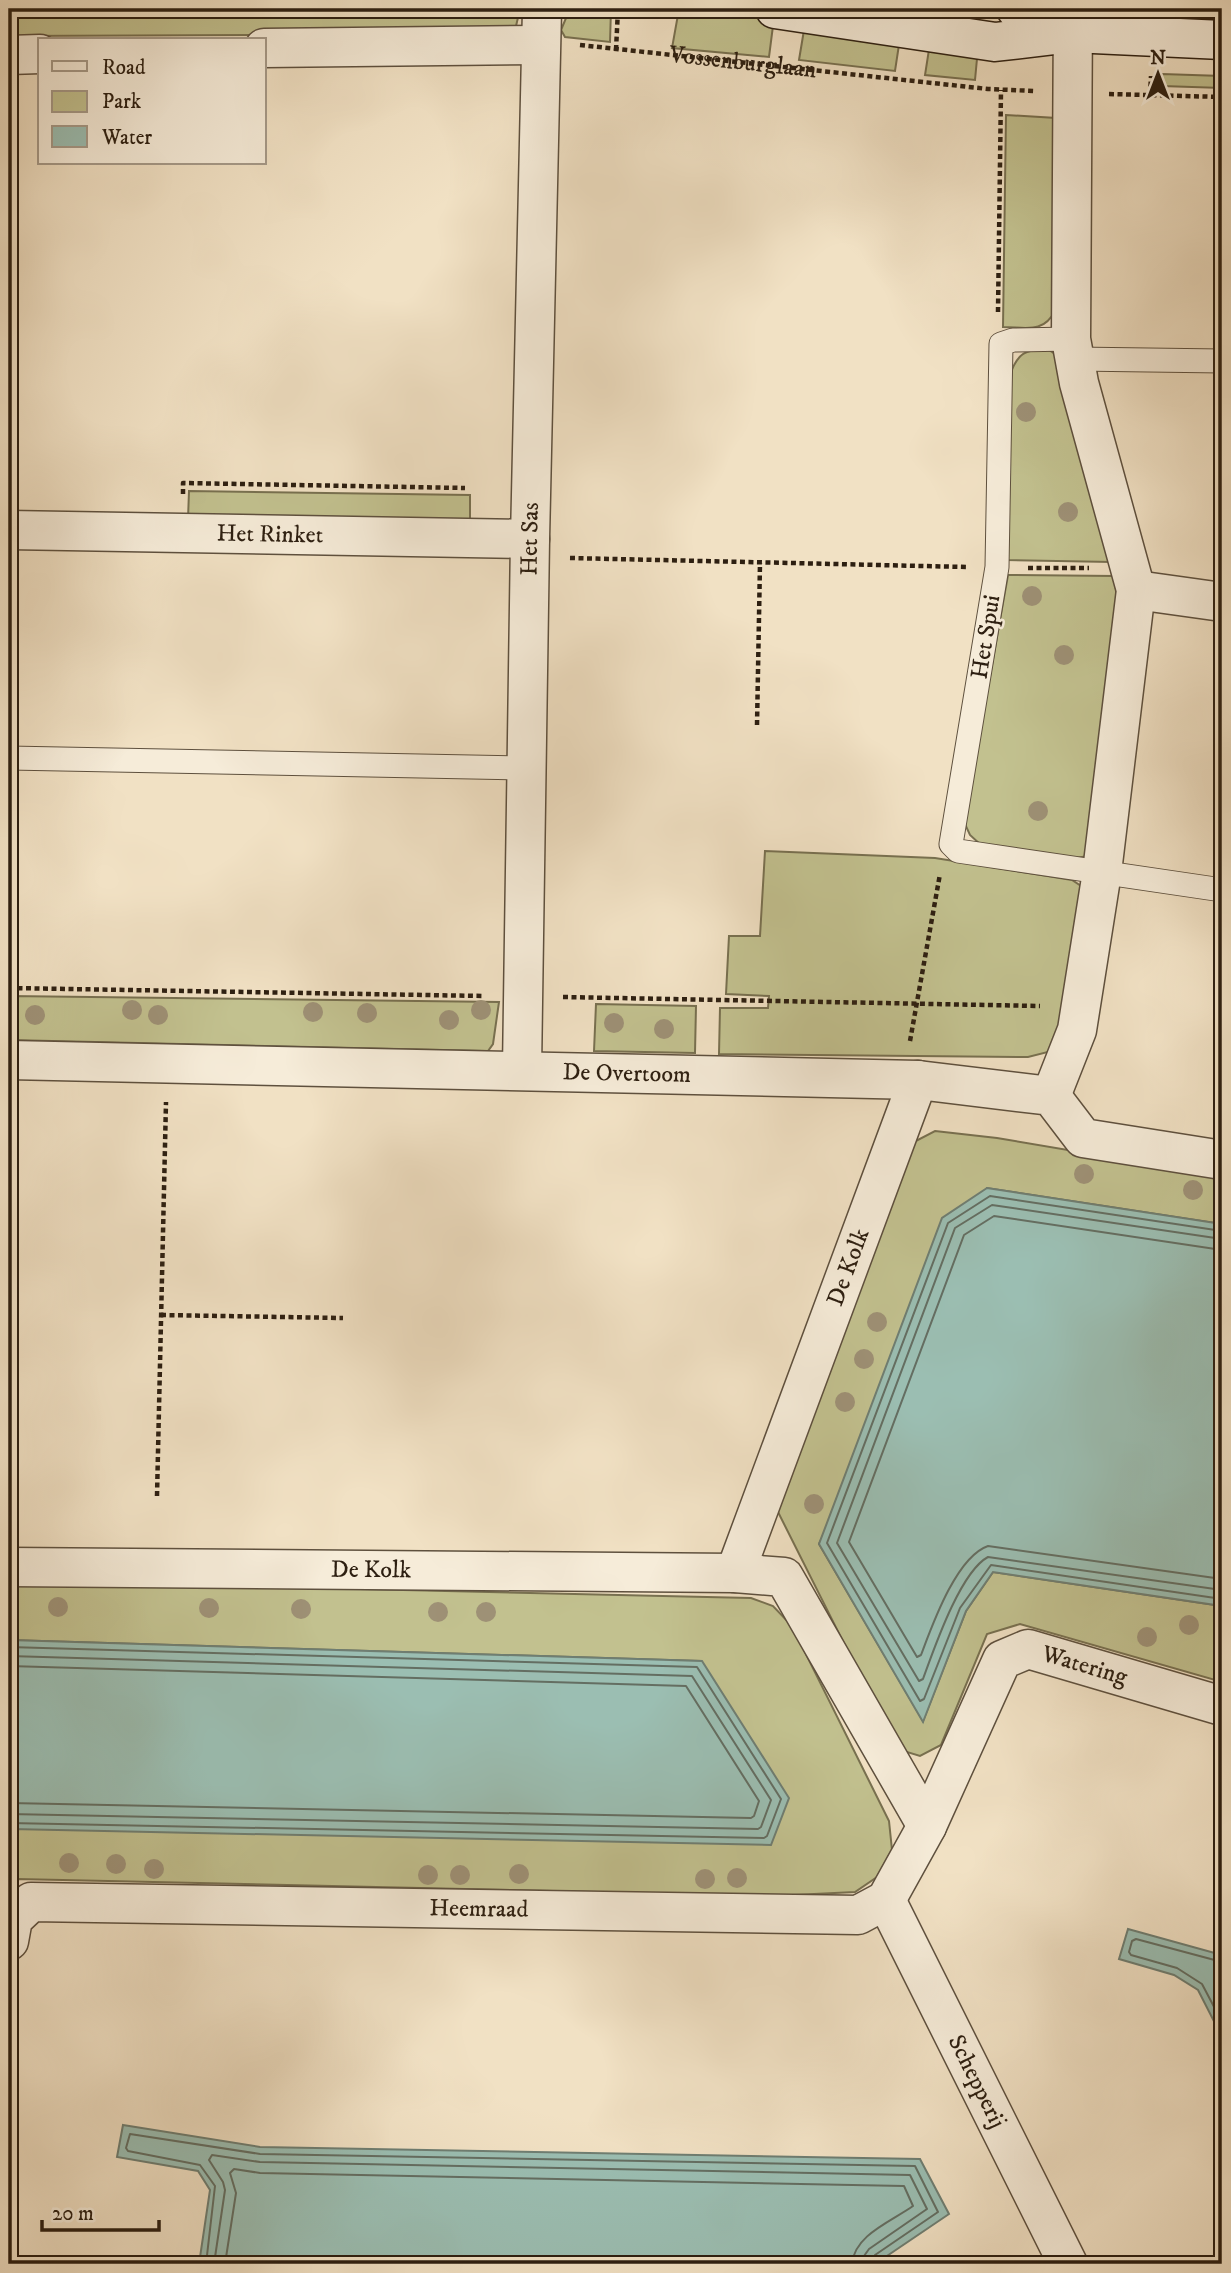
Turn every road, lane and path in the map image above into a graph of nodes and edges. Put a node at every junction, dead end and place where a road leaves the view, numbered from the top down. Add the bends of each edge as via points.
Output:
1 (618, 9) edge
2 (775, 9) edge
3 (1016, 9) edge
4 (1073, 21) edge
5 (541, 27) edge
6 (1222, 40) edge
7 (266, 48) edge
8 (616, 50) junction
9 (38, 54) edge
10 (9, 55) edge
11 (1001, 90) junction
12 (1072, 92) junction
13 (1222, 97) edge
14 (1002, 344) junction
15 (1073, 349) junction
16 (1222, 361) edge
17 (465, 488) dead end
18 (9, 530) edge
19 (181, 533) junction
20 (530, 548) junction
21 (760, 564) junction
22 (997, 567) junction
23 (1133, 579) junction
24 (1222, 602) edge
25 (757, 725) dead end
26 (9, 758) edge
27 (526, 768) junction
28 (951, 844) junction
29 (1102, 872) junction
30 (1222, 890) edge
31 (9, 1059) edge
32 (167, 1063) junction
33 (522, 1069) junction
34 (911, 1079) junction
35 (1051, 1096) junction
36 (1222, 1160) edge
37 (161, 1315) junction
38 (343, 1318) dead end
39 (157, 1496) dead end
40 (9, 1567) edge
41 (735, 1573) junction
42 (1222, 1706) edge
43 (927, 1826) junction
44 (886, 1900) junction
45 (9, 1941) edge
46 (1068, 2264) edge

1 - 8 path
2 - 4 street via 995,42
3 - 4 street
4 - 6 street
4 - 12 street
5 - 7 street
5 - 8 path, Vossenburglaan via 579,45
5 - 20 street, Het Sas
8 - 11 path, Vossenburglaan
9 - 10 street
11 - 12 path, Vossenburglaan
11 - 14 path via 998,332
12 - 13 path, Vossenburglaan
12 - 15 street
14 - 15 lane via 1013,340
14 - 22 lane, Het Spui
15 - 16 lane
15 - 23 street
17 - 19 path via 183,483
18 - 19 street, Het Rinket
19 - 20 street, Het Rinket
20 - 21 path
20 - 27 street, Het Sas
21 - 22 path
21 - 25 path
22 - 23 path
22 - 28 lane, Het Spui
23 - 24 street
23 - 29 street
26 - 27 lane
27 - 33 street, Het Sas
28 - 29 lane via 958,850
28 - 34 path via 942,865 907,1055
29 - 30 lane
29 - 35 street via 1077,1030
31 - 32 street, De Overtoom
32 - 33 street, De Overtoom
32 - 37 path
33 - 34 street, De Overtoom
34 - 35 street, De Overtoom
34 - 41 street, De Kolk
35 - 36 street via 1083,1138
37 - 38 path
37 - 39 path
40 - 41 street, De Kolk
41 - 43 street, De Kolk via 784,1577
42 - 43 street, Watering via 1028,1649 1002,1660
43 - 44 street
44 - 45 street, Heemraad via 858,1915 31,1902 13,1919
44 - 46 street, Schepperij

